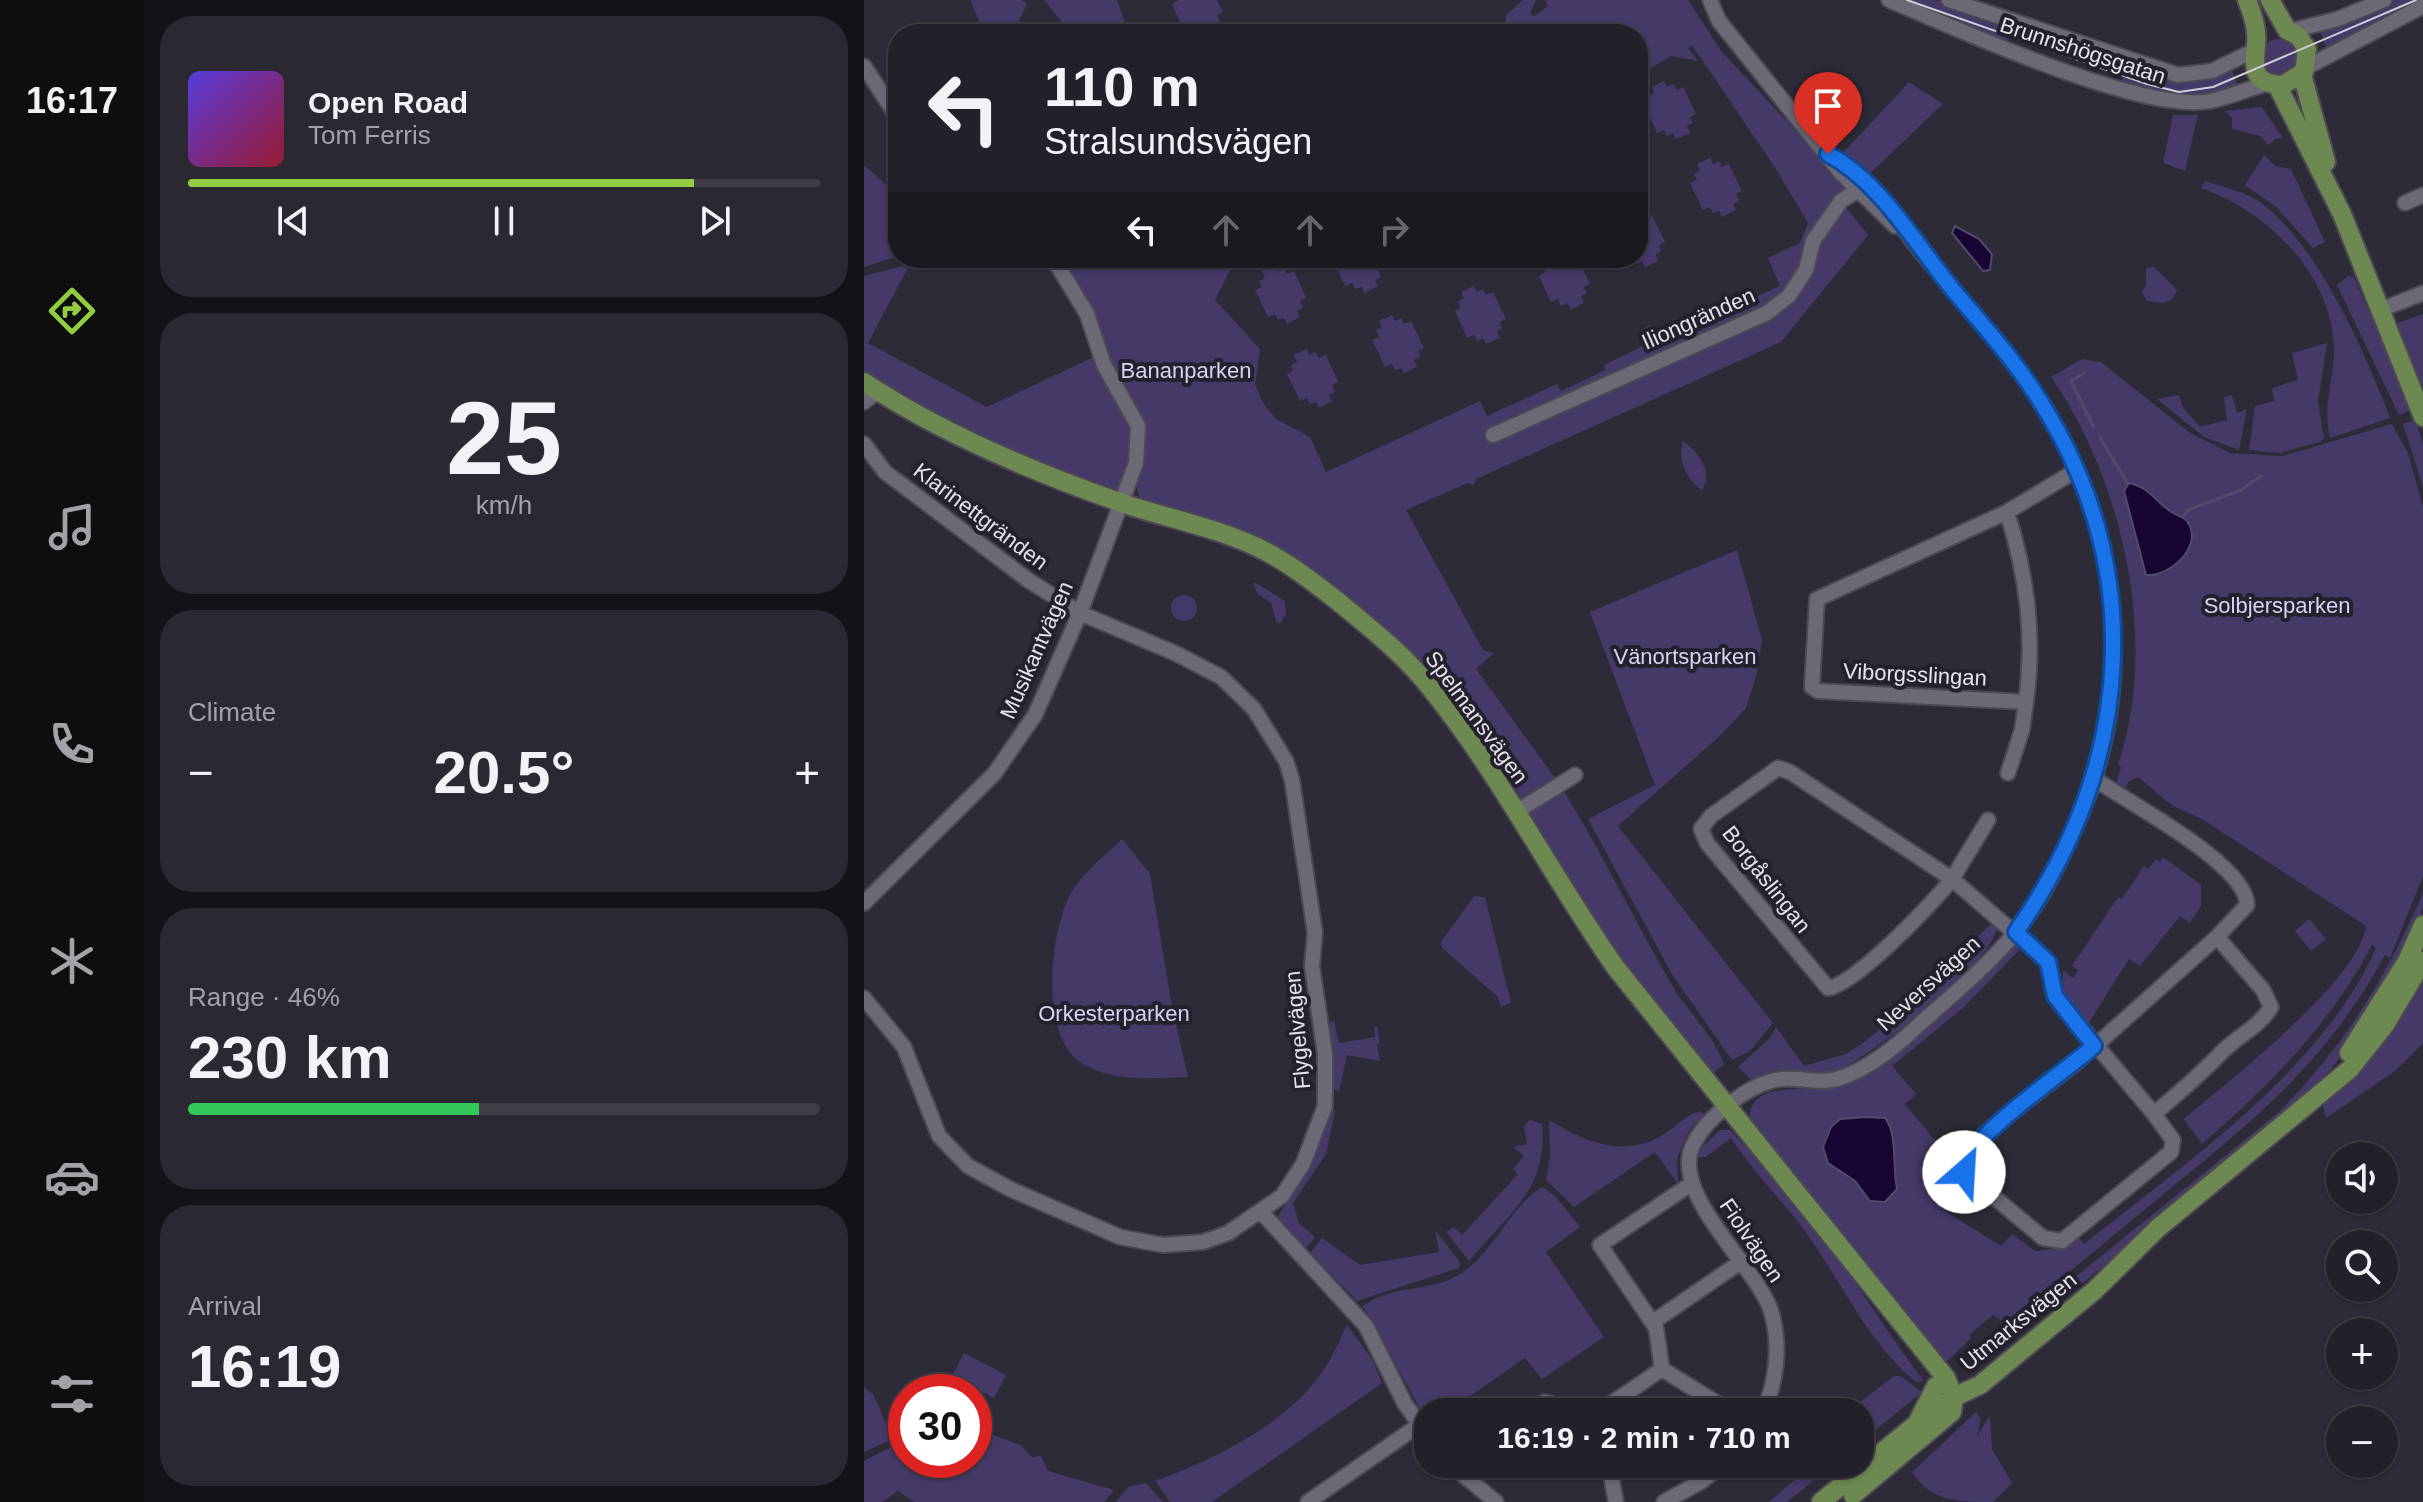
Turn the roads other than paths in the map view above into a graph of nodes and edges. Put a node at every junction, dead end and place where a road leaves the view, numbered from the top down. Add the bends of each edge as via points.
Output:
1 (1710, 0) edge
2 (1889, 0) edge
3 (1949, 0) edge
4 (2247, 0) edge
5 (2270, 0) edge
6 (2384, 0) edge
7 (1980, 4) edge
8 (2423, 6) edge
9 (2289, 30) junction
10 (2255, 47) junction
11 (864, 66) edge
12 (2304, 70) junction
13 (2273, 84) junction
14 (888, 103) edge
15 (1862, 186) junction
16 (2423, 195) edge
17 (2405, 203) dead end
18 (2342, 214) junction
19 (1059, 268) edge
20 (2423, 293) edge
21 (2380, 310) junction
22 (869, 391) edge
23 (2423, 417) edge
24 (1493, 435) dead end
25 (864, 444) edge
26 (2077, 470) junction
27 (1120, 502) junction
28 (2007, 512) junction
29 (1080, 613) junction
30 (2026, 702) junction
31 (2008, 773) dead end
32 (1575, 775) dead end
33 (2095, 779) junction
34 (1516, 812) junction
35 (1988, 820) dead end
36 (1952, 879) junction
37 (864, 903) edge
38 (2423, 925) edge
39 (2016, 932) junction
40 (2217, 937) junction
41 (2423, 961) edge
42 (864, 998) edge
43 (2094, 1046) junction
44 (2308, 1106) junction
45 (1728, 1107) junction
46 (2154, 1114) junction
47 (1691, 1184) junction
48 (2199, 1197) junction
49 (1262, 1213) junction
50 (1846, 1257) junction
51 (1742, 1261) junction
52 (1653, 1322) junction
53 (1662, 1369) junction
54 (1936, 1386) junction
55 (1954, 1397) junction
56 (1620, 1398) edge
57 (1709, 1398) edge
58 (1767, 1398) edge
59 (1976, 1402) junction
60 (1414, 1413) edge
61 (1914, 1426) junction
62 (1414, 1437) edge
63 (1467, 1478) edge
64 (1612, 1478) edge
65 (1706, 1478) edge
66 (1847, 1498) edge
67 (1313, 1501) edge
68 (1496, 1502) edge
69 (1616, 1502) edge
70 (1664, 1502) edge
71 (1821, 1502) edge

1 - 15 street, Neversvägen via 1719,21 1828,154
2 - 13 street, Brunnshögsgatan via 2012,51 2165,101 2209,101
3 - 7 street, Brunnshögsgatan
4 - 10 main road
5 - 9 main road
6 - 9 street via 2338,19
7 - 10 street, Brunnshögsgatan via 2178,75 2212,71
8 - 12 street
9 - 10 main road via 2270,31
9 - 12 main road via 2304,43
10 - 13 main road via 2256,70
11 - 14 street
12 - 13 main road via 2289,84
12 - 18 main road
13 - 18 main road
15 - 24 street, Iliongränden via 1841,201 1813,241 1806,270 1789,296 1767,313
15 - 26 street, Neversvägen via 2034,391
16 - 17 street
18 - 21 main road
19 - 27 street, Musikantvägen via 1087,314 1104,365 1138,426 1137,457
20 - 21 street
21 - 23 main road
22 - 27 main road, Spelmansvägen via 997,452
25 - 29 street, Klarinettgränden via 885,472
26 - 28 street, Viborgsslingan
26 - 33 street, Neversvägen via 2101,542 2113,615 2113,685
27 - 29 street, Musikantvägen
27 - 34 main road, Spelmansvägen via 1268,552 1356,616 1431,689
28 - 30 street via 2029,597 2032,639
28 - 30 street, Viborgsslingan via 1817,599 1811,680 1818,691
29 - 37 street, Musikantvägen via 1035,715 1005,762
29 - 49 street, Flygelvägen via 1221,677 1254,709 1292,780 1315,933 1312,966 1325,1054 1325,1106 1303,1164 1282,1196
30 - 31 street
32 - 34 street
33 - 39 street, Neversvägen via 2046,889
33 - 40 street via 2212,858 2244,888 2247,905
34 - 45 main road, Spelmansvägen via 1616,968
35 - 36 street, Borgåslingan
36 - 36 street, Borgåslingan via 1895,939 1839,985 1828,988 1707,843 1701,829 1773,769 1782,769
36 - 39 street, Borgåslingan
38 - 44 main road, Utmarksvägen via 2379,1009
39 - 43 street, Borgåslingan via 2048,962 2055,996
39 - 45 street, Neversvägen via 1919,1025 1867,1065 1829,1080 1773,1080
40 - 43 street
40 - 46 street via 2263,990 2271,1007 2218,1055 2211,1068
41 - 44 main road, Utmarksvägen via 2385,1025 2350,1069
42 - 49 street, Flygelvägen via 904,1047 945,1145 968,1166 1010,1189 1120,1237 1163,1245 1203,1242
43 - 46 street, Borgåslingan
43 - 46 street, Borgåslingan via 1983,1135 1964,1158 1968,1179 2043,1238 2062,1241 2171,1152 2173,1140
44 - 48 main road, Utmarksvägen
45 - 47 street via 1691,1149
45 - 50 main road, Spelmansvägen
47 - 51 street, Fiolvägen
47 - 52 street via 1600,1245
48 - 55 main road, Utmarksvägen via 1980,1385
48 - 59 main road, Utmarksvägen via 2103,1296
49 - 60 street via 1366,1326
50 - 54 main road, Spelmansvägen via 1878,1310
50 - 55 main road, Spelmansvägen via 1940,1371
51 - 52 street
51 - 58 street, Fiolvägen via 1767,1300 1776,1336
52 - 53 street
53 - 56 street
53 - 57 street
54 - 55 main road, Spelmansvägen
54 - 61 main road
55 - 59 main road, Spelmansvägen
55 - 61 main road, Utmarksvägen
55 - 66 main road via 1950,1415
59 - 66 main road, Utmarksvägen
61 - 71 main road, Utmarksvägen
62 - 67 street
63 - 68 street
64 - 69 street
65 - 70 street

